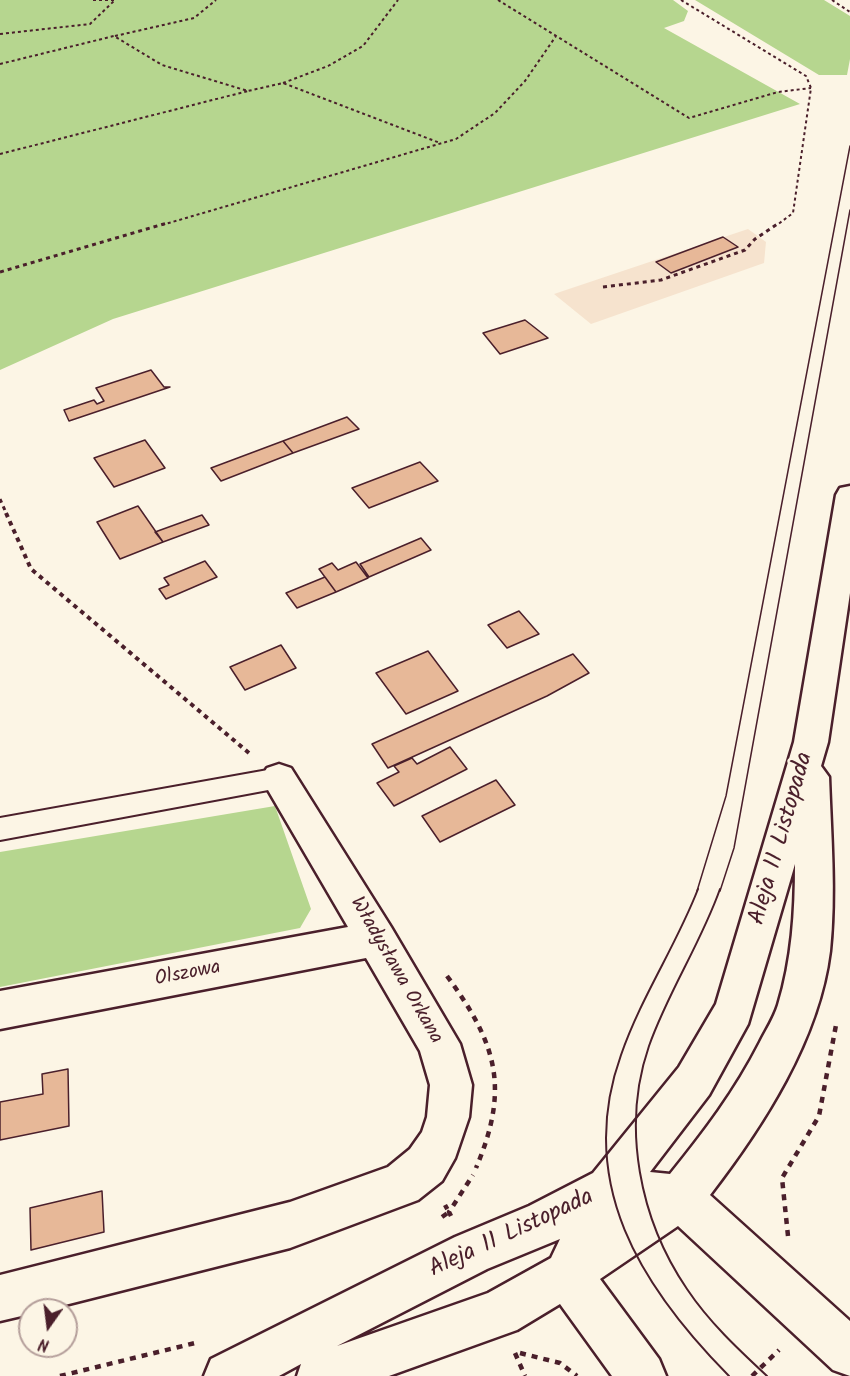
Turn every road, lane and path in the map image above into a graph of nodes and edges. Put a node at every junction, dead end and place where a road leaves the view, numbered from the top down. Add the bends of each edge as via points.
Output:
1 (93, 0) edge
2 (116, 0) edge
3 (216, 0) edge
4 (398, 0) edge
5 (498, 0) edge
6 (681, 0) edge
7 (831, 0) edge
8 (850, 12) edge
9 (0, 34) edge
10 (114, 36) junction
11 (556, 36) junction
12 (0, 64) edge
13 (283, 83) junction
14 (811, 88) junction
15 (248, 91) junction
16 (440, 143) junction
17 (0, 154) edge
18 (0, 272) edge
19 (603, 287) dead end
20 (850, 495) edge
21 (0, 499) edge
22 (811, 742) junction
23 (279, 778) junction
24 (0, 829) edge
25 (377, 939) junction
26 (0, 1010) edge
27 (838, 1016) dead end
28 (426, 1165) junction
29 (609, 1189) junction
30 (680, 1198) junction
31 (448, 1212) dead end
32 (794, 1243) dead end
33 (567, 1274) junction
34 (0, 1298) edge
35 (514, 1352) junction
36 (850, 1353) edge
37 (504, 1355) dead end
38 (228, 1376) edge
39 (321, 1376) edge
40 (525, 1376) edge
41 (577, 1376) edge
42 (642, 1376) edge

1 - 2 path
2 - 9 path via 90,24
3 - 10 path via 194,18
4 - 13 path via 363,46 328,66
5 - 11 path
6 - 14 path via 806,76
7 - 8 path
10 - 12 path
10 - 15 path via 162,65
11 - 14 path via 689,118 778,92
11 - 16 path via 525,81 495,113 456,139
13 - 15 path
13 - 16 path
14 - 19 path via 792,213 785,221 751,241 745,250 661,280
15 - 17 path
16 - 18 path
20 - 22 street, Aleja 11 Listopada
21 - 23 path via 31,569
22 - 29 street, Aleja 11 Listopada via 734,1011 694,1081
22 - 30 street, Aleja 11 Listopada via 814,907 810,953 797,1011 758,1092
23 - 24 lane
23 - 25 street, Władysława Orkana
25 - 26 street, Olszowa
25 - 28 street, Władysława Orkana via 440,1044 452,1085 440,1143
27 - 32 path via 819,1116 782,1178 787,1235
28 - 31 path
28 - 34 street, Władysława Orkana via 402,1184 290,1226
29 - 30 street
29 - 33 street
29 - 38 street, Aleja 11 Listopada via 544,1223 471,1253
30 - 33 street, Aleja 11 Listopada
30 - 36 street
33 - 39 street, Aleja 11 Listopada via 500,1313
33 - 42 street
35 - 37 path
35 - 40 path
35 - 41 path via 560,1363

